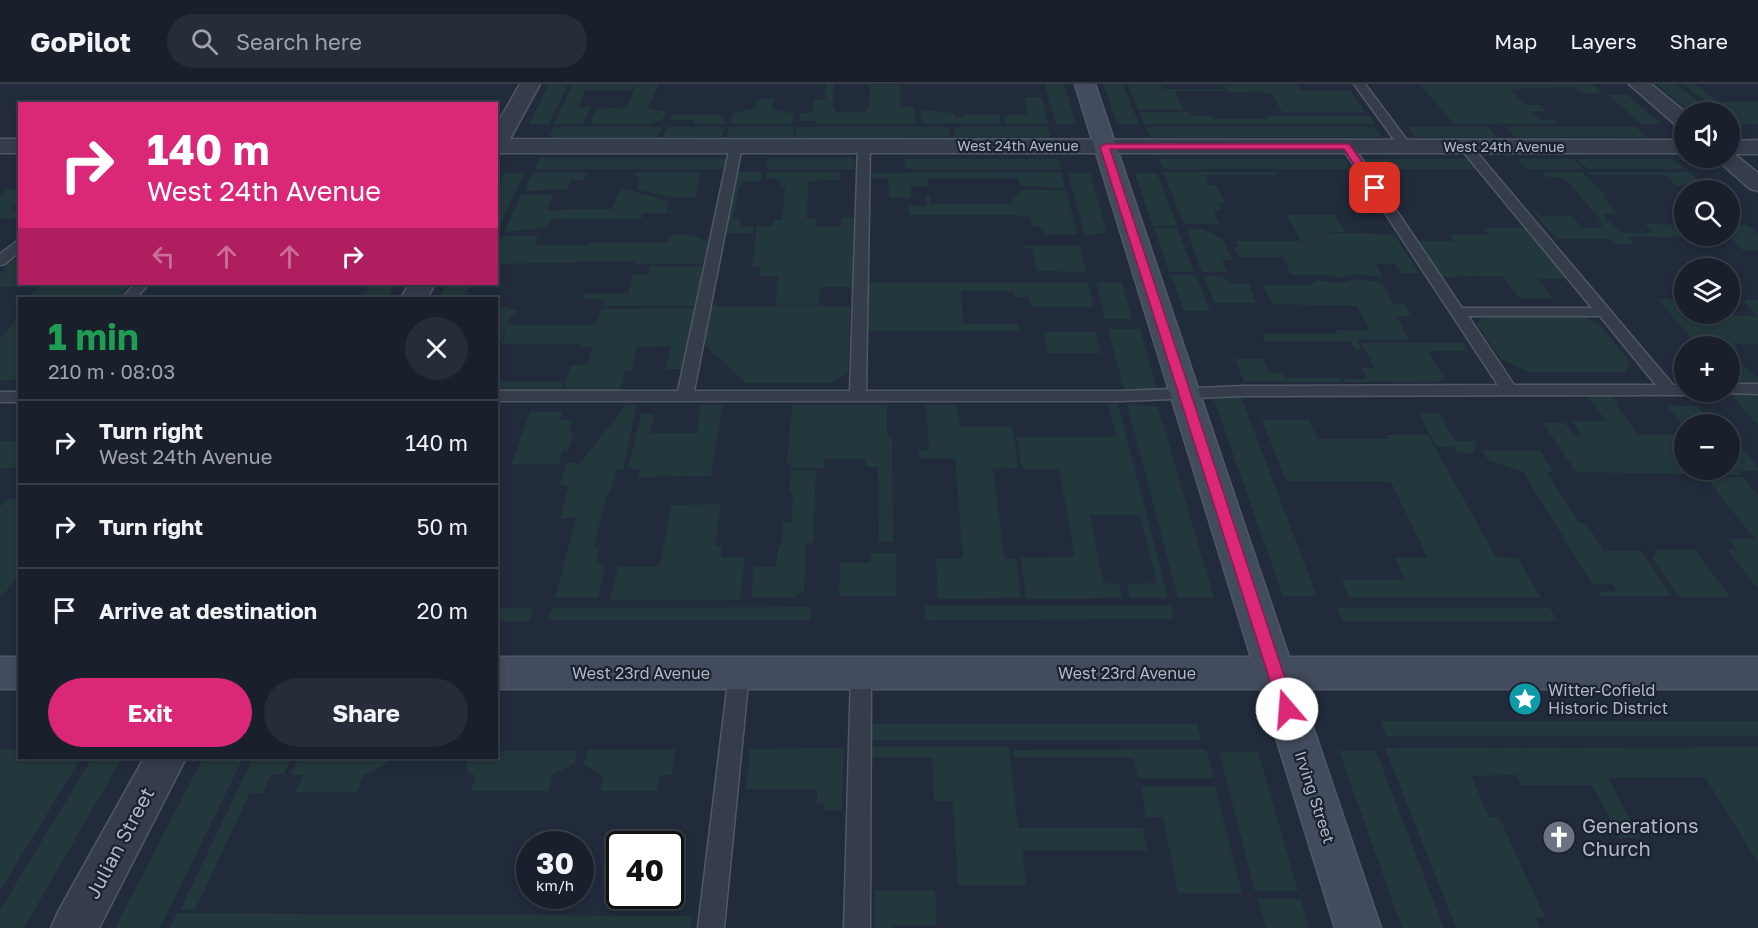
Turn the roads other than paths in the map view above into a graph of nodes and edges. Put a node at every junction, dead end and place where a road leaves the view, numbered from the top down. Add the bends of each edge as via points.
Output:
1 (530, 84) edge
2 (1085, 84) edge
3 (1359, 84) edge
4 (1639, 84) edge
5 (1674, 114) edge
6 (498, 142) edge
7 (0, 146) edge
8 (18, 146) edge
9 (498, 146) edge
10 (736, 147) junction
11 (864, 147) junction
12 (1105, 147) junction
13 (1347, 147) junction
14 (1405, 147) junction
15 (1465, 147) junction
16 (1674, 147) edge
17 (1740, 147) edge
18 (1758, 147) edge
19 (1738, 168) edge
20 (1758, 184) edge
21 (18, 245) edge
22 (0, 261) edge
23 (141, 285) edge
24 (130, 297) edge
25 (1457, 312) junction
26 (1604, 312) junction
27 (1674, 387) edge
28 (1740, 389) edge
29 (1758, 389) edge
30 (1509, 390) junction
31 (1674, 390) edge
32 (1185, 393) junction
33 (498, 396) edge
34 (685, 396) junction
35 (858, 396) junction
36 (0, 397) edge
37 (18, 397) edge
38 (0, 673) edge
39 (18, 673) edge
40 (498, 673) edge
41 (739, 674) junction
42 (861, 674) junction
43 (1276, 674) junction
44 (1758, 674) edge
45 (165, 759) edge
46 (74, 928) edge
47 (711, 928) edge
48 (857, 928) edge
49 (1358, 928) edge

1 - 6 street
2 - 12 street, Irving Street
3 - 14 lane
4 - 5 street
7 - 8 street
9 - 10 street, West 24th Avenue
10 - 11 street, West 24th Avenue
10 - 34 lane
11 - 12 street, West 24th Avenue
11 - 35 lane
12 - 13 street, West 24th Avenue
12 - 32 street, Irving Street
13 - 14 street, West 24th Avenue
13 - 25 lane
14 - 15 street, West 24th Avenue
15 - 16 street, West 24th Avenue
15 - 26 lane
17 - 18 street
19 - 20 street
21 - 22 lane
23 - 24 lane
25 - 26 lane
25 - 30 lane
26 - 27 lane
28 - 29 lane
30 - 31 lane
30 - 32 lane
32 - 35 lane
32 - 43 street, Irving Street
33 - 34 lane
34 - 35 lane
36 - 37 lane
38 - 39 street
40 - 41 street, West 23rd Avenue
41 - 42 street, West 23rd Avenue
41 - 47 lane
42 - 43 street, West 23rd Avenue
42 - 48 lane
43 - 44 street, West 23rd Avenue
43 - 49 street, Irving Street
45 - 46 street, Julian Street

